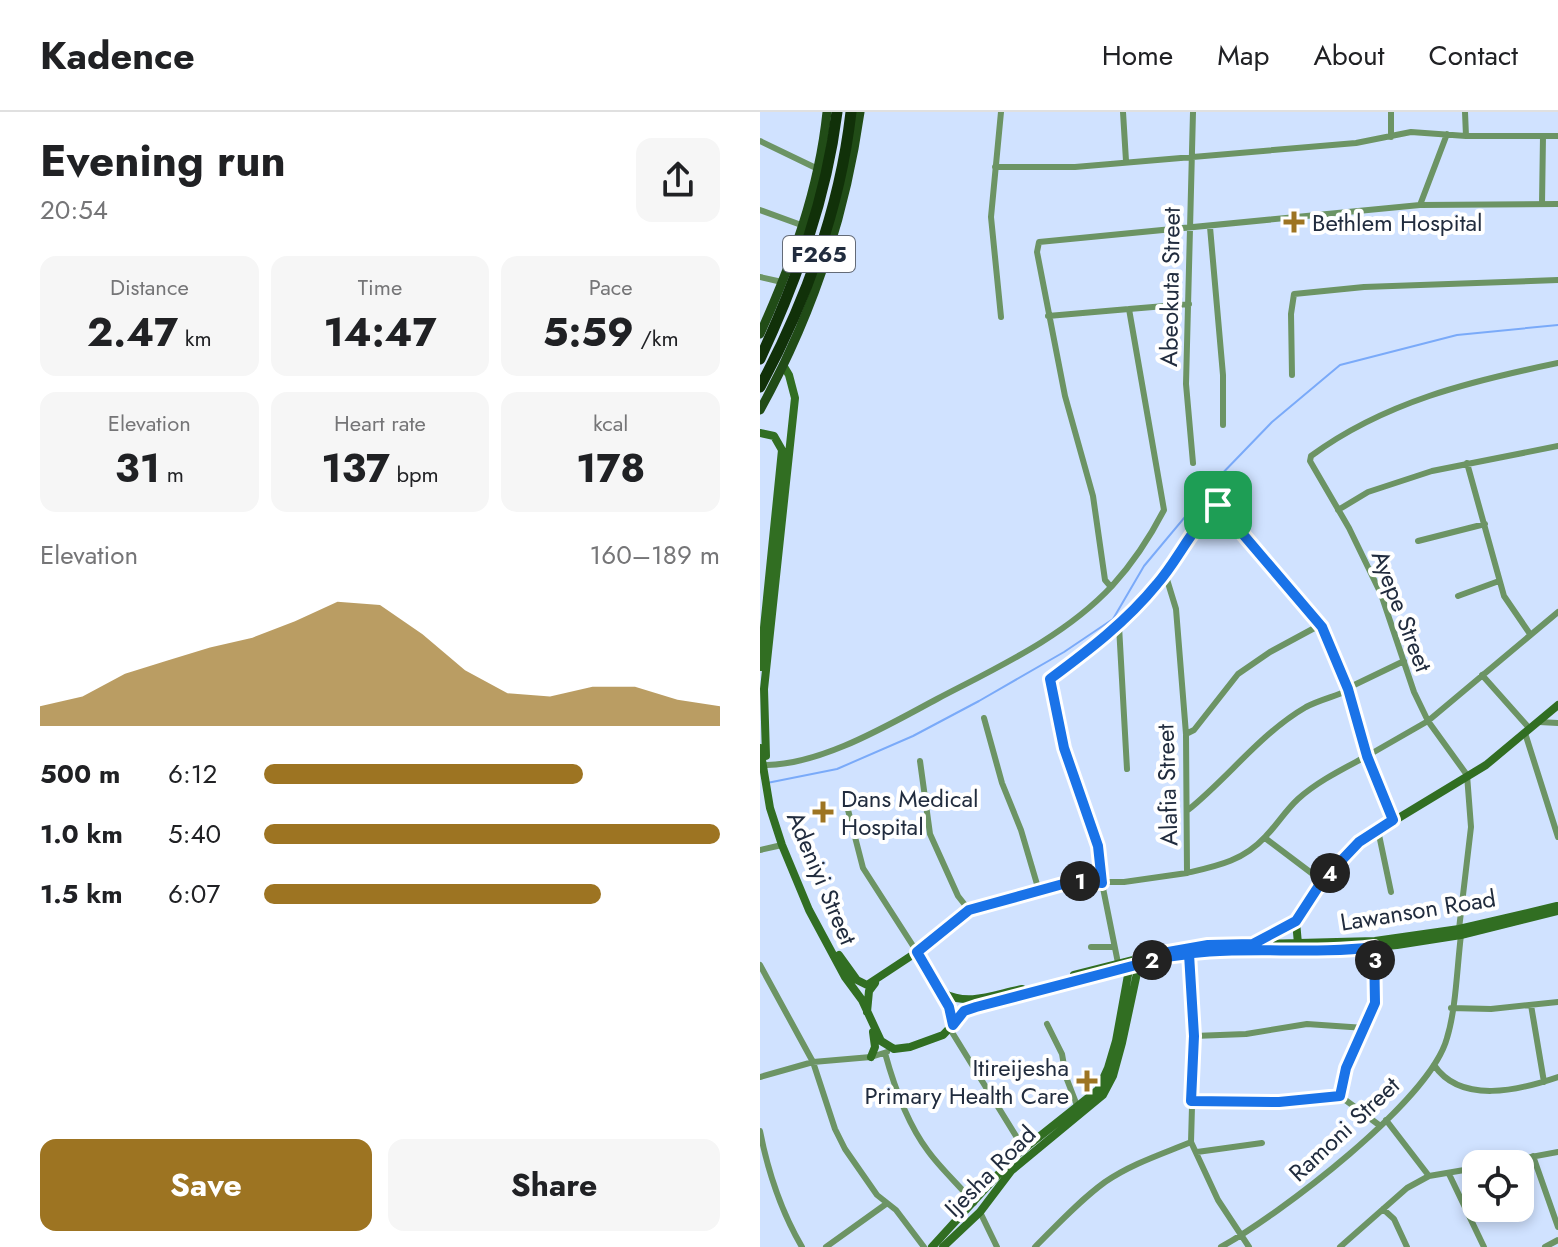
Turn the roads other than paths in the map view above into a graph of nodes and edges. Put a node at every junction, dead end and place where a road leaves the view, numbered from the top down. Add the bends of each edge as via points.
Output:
1 (827, 112) edge
2 (837, 112) edge
3 (851, 112) edge
4 (860, 112) edge
5 (1001, 112) edge
6 (1123, 112) edge
7 (1193, 112) edge
8 (1391, 112) edge
9 (1465, 112) edge
10 (1447, 134) junction
11 (1466, 136) junction
12 (1543, 136) junction
13 (1558, 136) edge
14 (1391, 137) junction
15 (760, 141) edge
16 (1191, 155) junction
17 (1126, 161) junction
18 (995, 167) junction
19 (818, 169) junction
20 (1542, 204) junction
21 (1558, 204) edge
22 (1420, 205) junction
23 (760, 210) edge
24 (804, 226) junction
25 (1210, 227) junction
26 (1191, 228) junction
27 (760, 277) edge
28 (1558, 280) edge
29 (782, 282) junction
30 (1189, 304) junction
31 (1129, 309) junction
32 (1048, 316) junction
33 (1001, 317) dead end
34 (760, 334) edge
35 (760, 359) edge
36 (1558, 363) edge
37 (783, 365) junction
38 (1292, 375) dead end
39 (760, 387) edge
40 (760, 410) edge
41 (1223, 425) dead end
42 (760, 433) edge
43 (1558, 446) edge
44 (1193, 463) dead end
45 (1467, 463) junction
46 (1338, 510) junction
47 (1485, 524) junction
48 (1418, 541) dead end
49 (1165, 573) junction
50 (1499, 581) junction
51 (1111, 587) junction
52 (1458, 596) dead end
53 (1558, 612) edge
54 (1320, 625) junction
55 (1119, 626) junction
56 (1530, 634) junction
57 (1404, 661) junction
58 (760, 667) edge
59 (1482, 675) junction
60 (1348, 689) junction
61 (1558, 705) edge
62 (984, 718) dead end
63 (1428, 721) junction
64 (1539, 722) junction
65 (1558, 723) edge
66 (1528, 731) junction
67 (1186, 734) junction
68 (760, 748) edge
69 (1367, 756) junction
70 (920, 761) dead end
71 (765, 768) junction
72 (1127, 769) dead end
73 (1467, 775) junction
74 (847, 806) dead end
75 (773, 807) junction
76 (1188, 810) junction
77 (1393, 820) junction
78 (1378, 830) junction
79 (1558, 837) edge
80 (1265, 838) junction
81 (782, 845) junction
82 (760, 850) edge
83 (1187, 873) junction
84 (1322, 881) junction
85 (1102, 883) junction
86 (1039, 891) junction
87 (1391, 892) dead end
88 (1558, 908) edge
89 (969, 910) junction
90 (1296, 921) junction
91 (1460, 932) junction
92 (1253, 944) junction
93 (1298, 944) junction
94 (1091, 947) dead end
95 (1114, 947) junction
96 (1374, 947) junction
97 (917, 952) junction
98 (1189, 954) junction
99 (1135, 962) junction
100 (1118, 963) junction
101 (760, 965) edge
102 (878, 980) junction
103 (938, 990) junction
104 (1558, 1002) edge
105 (1531, 1005) junction
106 (1451, 1008) junction
107 (867, 1012) junction
108 (871, 1023) junction
109 (1047, 1024) dead end
110 (952, 1027) junction
111 (1365, 1028) junction
112 (1194, 1036) junction
113 (1119, 1042) junction
114 (898, 1049) junction
115 (885, 1053) junction
116 (871, 1057) junction
117 (813, 1062) junction
118 (1434, 1065) junction
119 (760, 1077) edge
120 (1558, 1077) edge
121 (1544, 1082) junction
122 (1340, 1096) junction
123 (1191, 1101) junction
124 (1078, 1108) junction
125 (1383, 1123) junction
126 (760, 1131) edge
127 (1191, 1142) junction
128 (1262, 1143) dead end
129 (1024, 1149) junction
130 (1197, 1152) junction
131 (1558, 1152) edge
132 (1534, 1156) edge
133 (1534, 1159) edge
134 (1462, 1171) edge
135 (1449, 1174) junction
136 (1429, 1176) junction
137 (974, 1203) junction
138 (886, 1204) junction
139 (1383, 1209) junction
140 (980, 1212) junction
141 (1558, 1227) edge
142 (1242, 1236) junction
143 (1558, 1240) edge
144 (802, 1247) edge
145 (826, 1247) edge
146 (924, 1247) edge
147 (932, 1247) edge
148 (943, 1247) edge
149 (997, 1247) edge
150 (1035, 1247) edge
151 (1221, 1247) edge
152 (1249, 1247) edge
153 (1340, 1247) edge
154 (1407, 1247) edge
155 (1484, 1247) edge
156 (1545, 1247) edge

1 - 19 main road
2 - 35 highway, F265 via 809,239
3 - 39 highway, F265 via 824,240
4 - 37 main road via 838,224
5 - 18 street
6 - 17 street
7 - 16 street, Abeokuta Street
8 - 14 street
9 - 11 street
10 - 11 street
10 - 14 street
10 - 22 street
11 - 12 street
12 - 13 street
12 - 20 street
14 - 16 street
15 - 19 street
16 - 17 street
16 - 26 street, Abeokuta Street
17 - 18 street
18 - 33 street via 991,217
19 - 24 main road
20 - 21 street
20 - 22 street
22 - 25 street
23 - 24 street
24 - 29 main road
25 - 26 street
25 - 41 street
26 - 30 street, Abeokuta Street
26 - 32 street via 1039,242
27 - 29 street
28 - 38 street via 1294,294
29 - 34 main road
30 - 31 street
30 - 44 street, Abeokuta Street via 1186,384
31 - 32 street
31 - 51 street via 1164,510
32 - 51 street via 1093,496 1105,580
36 - 46 street, Ayepe Street via 1408,402 1311,456
37 - 40 main road
37 - 71 street, Adeniyi Street via 795,398 764,689
42 - 58 street via 774,436 782,450
43 - 45 street
45 - 46 street via 1395,482
45 - 47 street
46 - 57 street, Ayepe Street via 1381,594
47 - 48 street
47 - 50 street
49 - 54 street via 1218,505
49 - 55 street
49 - 67 street, Alafia Street via 1176,609
50 - 52 street
50 - 56 street
51 - 71 street via 1035,647 886,726 824,752
53 - 56 street, Alafia Street
54 - 60 street
54 - 67 street via 1238,674
55 - 72 street
55 - 85 street via 1050,679 1064,748 1098,846
56 - 59 street, Alafia Street
57 - 60 street
57 - 63 street, Ayepe Street
59 - 63 street, Alafia Street
59 - 66 street
60 - 69 street
60 - 76 street via 1303,709
61 - 64 street
62 - 86 street
63 - 69 street, Alafia Street
63 - 73 street, Ayepe Street
64 - 65 street
64 - 66 street
66 - 73 street
66 - 79 street
67 - 76 street, Alafia Street
68 - 71 street, Adeniyi Street
69 - 77 street
69 - 80 street, Alafia Street via 1301,796
70 - 89 street via 930,834
71 - 75 street, Adeniyi Street
73 - 77 street
73 - 91 street, Ramoni Street via 1471,827
74 - 97 street via 863,868
75 - 81 street, Adeniyi Street
75 - 102 street, Adeniyi Street via 830,940 860,983
76 - 83 street, Alafia Street
77 - 78 street
78 - 84 street
78 - 87 street
80 - 83 street, Alafia Street via 1229,863
80 - 84 street
81 - 82 street
81 - 107 street, Adeniyi Street via 820,931
83 - 85 street
84 - 90 street
85 - 86 street via 1079,881
85 - 95 street
86 - 89 street
88 - 91 street, Lawanson Road
89 - 97 street
90 - 92 street
90 - 93 street
91 - 93 street, Lawanson Road
91 - 96 street, Lawanson Road
91 - 106 street, Ramoni Street
92 - 93 street, Lawanson Road
92 - 99 street, Lawanson Road via 1208,945
94 - 95 street
95 - 100 street
96 - 98 street, Lawanson Road
96 - 111 street via 1375,1003
97 - 102 street
97 - 103 street
98 - 99 street, Lawanson Road
98 - 112 street
99 - 100 street
99 - 110 street, Lawanson Road via 968,1009
99 - 113 street, Ijesha Road
100 - 103 street via 974,1000
101 - 117 street
102 - 107 street via 870,989
103 - 110 street via 951,1010
104 - 105 street
105 - 106 street
105 - 121 street
106 - 118 street, Ramoni Street via 1447,1039
107 - 108 street, Adeniyi Street
108 - 114 street, Adeniyi Street via 884,1044
108 - 116 street
109 - 124 street
110 - 114 street, Lawanson Road via 933,1040
110 - 129 street
111 - 112 street via 1307,1024
111 - 122 street via 1346,1068
112 - 123 street
113 - 124 street, Ijesha Road via 1102,1084
113 - 140 street, Ijesha Road via 1111,1082 1100,1099 1021,1162
114 - 115 street
115 - 116 street
115 - 137 street via 917,1136
116 - 117 street
117 - 119 street
117 - 138 street via 841,1141
118 - 121 street via 1440,1075 1475,1090 1519,1090
118 - 125 street, Ramoni Street
120 - 121 street
122 - 123 street
122 - 125 street
123 - 127 street
124 - 129 street, Ijesha Road
125 - 136 street
125 - 142 street, Ramoni Street via 1303,1193
126 - 144 street via 777,1195
127 - 130 street
127 - 150 street via 1106,1182
128 - 130 street
129 - 137 street, Ijesha Road
130 - 142 street via 1218,1200
131 - 132 street
133 - 141 street
134 - 135 street
135 - 136 street
135 - 155 street
136 - 139 street
137 - 147 street, Ijesha Road
138 - 145 street
138 - 146 street
139 - 153 street
139 - 154 street
140 - 148 street, Ijesha Road
140 - 149 street
142 - 151 street, Ramoni Street
142 - 152 street
143 - 156 street

